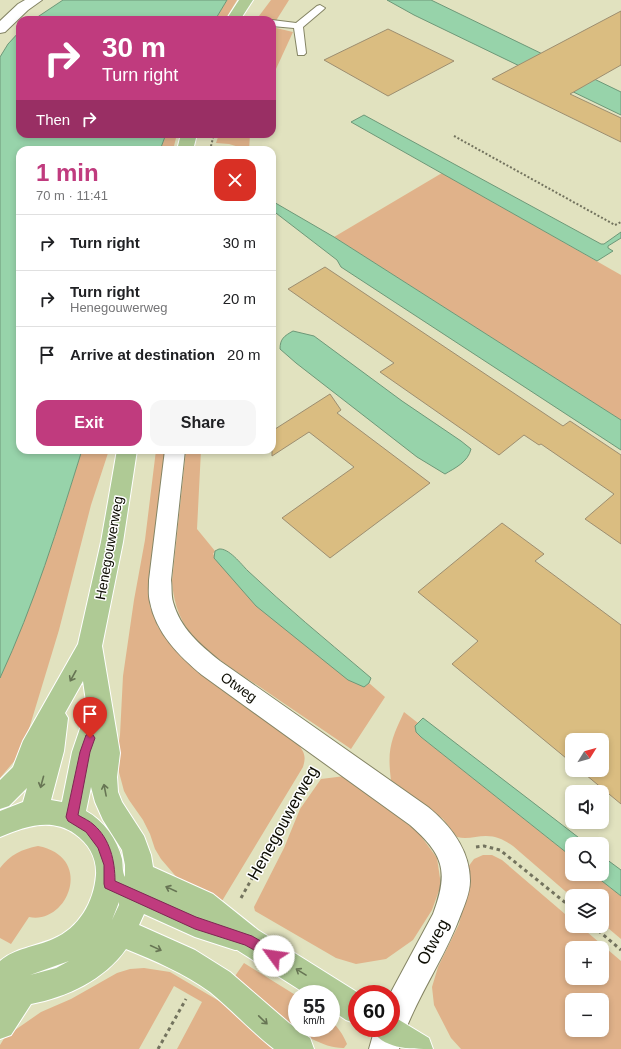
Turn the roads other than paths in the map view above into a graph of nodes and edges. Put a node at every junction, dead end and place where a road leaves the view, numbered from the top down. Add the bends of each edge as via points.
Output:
1 (35, 0) edge
2 (246, 0) edge
3 (320, 8) dead end
4 (239, 16) edge
5 (276, 23) edge
6 (298, 26) junction
7 (0, 28) edge
8 (301, 53) dead end
9 (126, 454) edge
10 (175, 454) edge
11 (90, 646) junction
12 (56, 707) junction
13 (99, 709) junction
14 (0, 797) edge
15 (34, 812) junction
16 (72, 817) junction
17 (0, 824) edge
18 (109, 884) junction
19 (137, 885) junction
20 (121, 932) junction
21 (7, 988) edge
22 (348, 1003) edge
23 (400, 1006) edge
24 (0, 1024) edge
25 (397, 1037) edge
26 (299, 1049) edge
27 (418, 1049) edge

1 - 7 street via 23,7
2 - 4 main road
3 - 6 lane
5 - 6 lane
6 - 8 lane
9 - 11 main road, Henegouwerweg via 112,542
10 - 23 street, Otweg via 160,580 161,601 167,618 184,644 200,659 428,823 439,834 451,853 456,884 449,912
11 -> 12 main road, Henegouwerweg
11 - 13 main road, Henegouwerweg
12 - 14 main road, Henegouwerweg via 32,749 23,774 14,786
12 -> 15 main road, Henegouwerweg via 51,751
13 - 16 main road, Henegouwerweg via 85,752
19 -> 13 main road, Henegouwerweg via 138,857 135,847 105,791 104,770 107,753
15 - 16 main road via 50,812
15 - 17 main road
16 - 18 main road via 90,829 102,845 110,865
18 - 19 main road
18 - 21 main road via 99,914 81,939 62,950 30,959 16,966
19 - 20 main road
22 -> 19 main road via 248,940 195,923
20 - 21 main road via 105,952 84,970 54,984
20 -> 26 main road via 187,962 218,980 279,1035
21 - 24 main road
25 - 27 main road

